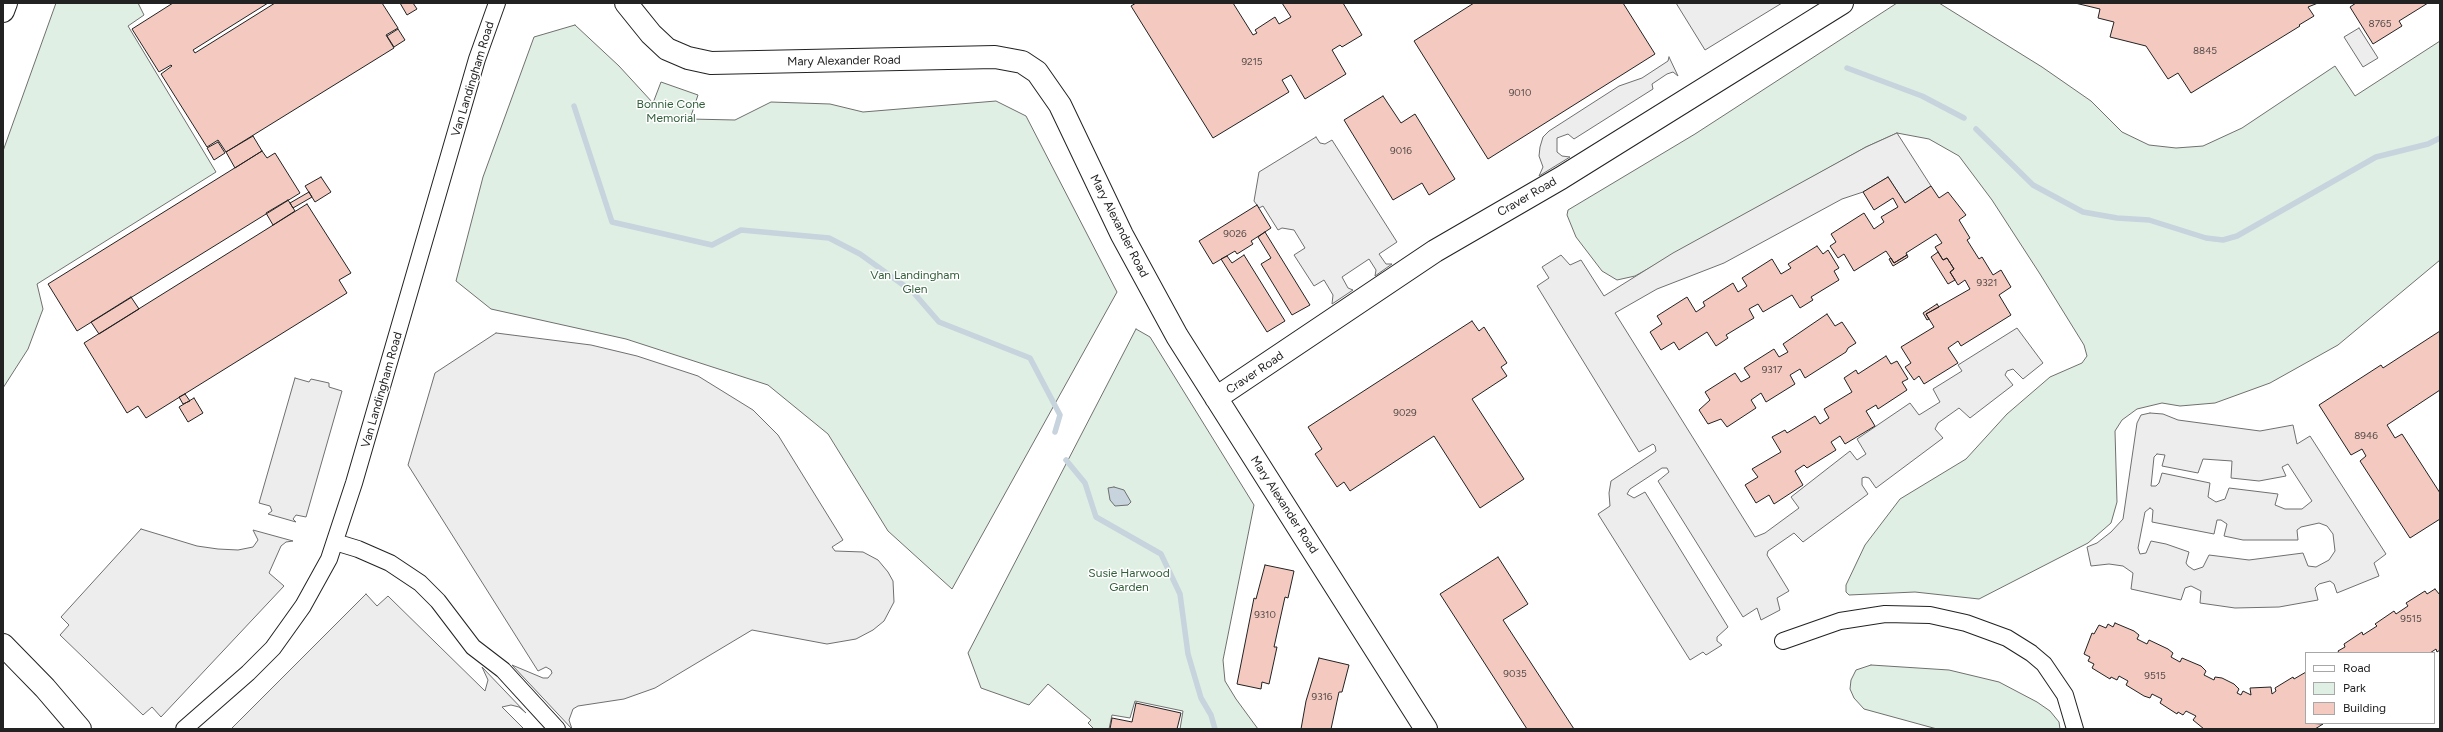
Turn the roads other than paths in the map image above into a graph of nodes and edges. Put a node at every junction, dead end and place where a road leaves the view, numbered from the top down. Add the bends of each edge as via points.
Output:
1 (6, 3) edge
2 (497, 3) edge
3 (626, 3) edge
4 (1842, 3) edge
5 (3, 11) edge
6 (636, 12) edge
7 (1216, 398) junction
8 (335, 542) junction
9 (1783, 641) dead end
10 (3, 645) edge
11 (80, 729) edge
12 (184, 729) edge
13 (557, 729) edge
14 (1426, 729) edge
15 (2075, 729) edge

1 - 5 street
2 - 8 street, Van Landingham Road via 478,59
3 - 6 street, Mary Alexander Road
4 - 7 street, Craver Road via 1561,178 1435,251
6 - 7 street, Mary Alexander Road via 651,34 667,49 688,58 711,63 995,57 1013,59 1030,66 1044,80 1060,105 1150,288
7 - 14 street, Mary Alexander Road
8 - 12 street, Van Landingham Road via 306,601 273,648
8 - 13 street via 384,561 417,581 438,601 473,647 503,670
9 - 15 street via 1840,620 1885,614 1924,615 1966,623 2007,638 2044,664 2065,695
10 - 11 street

